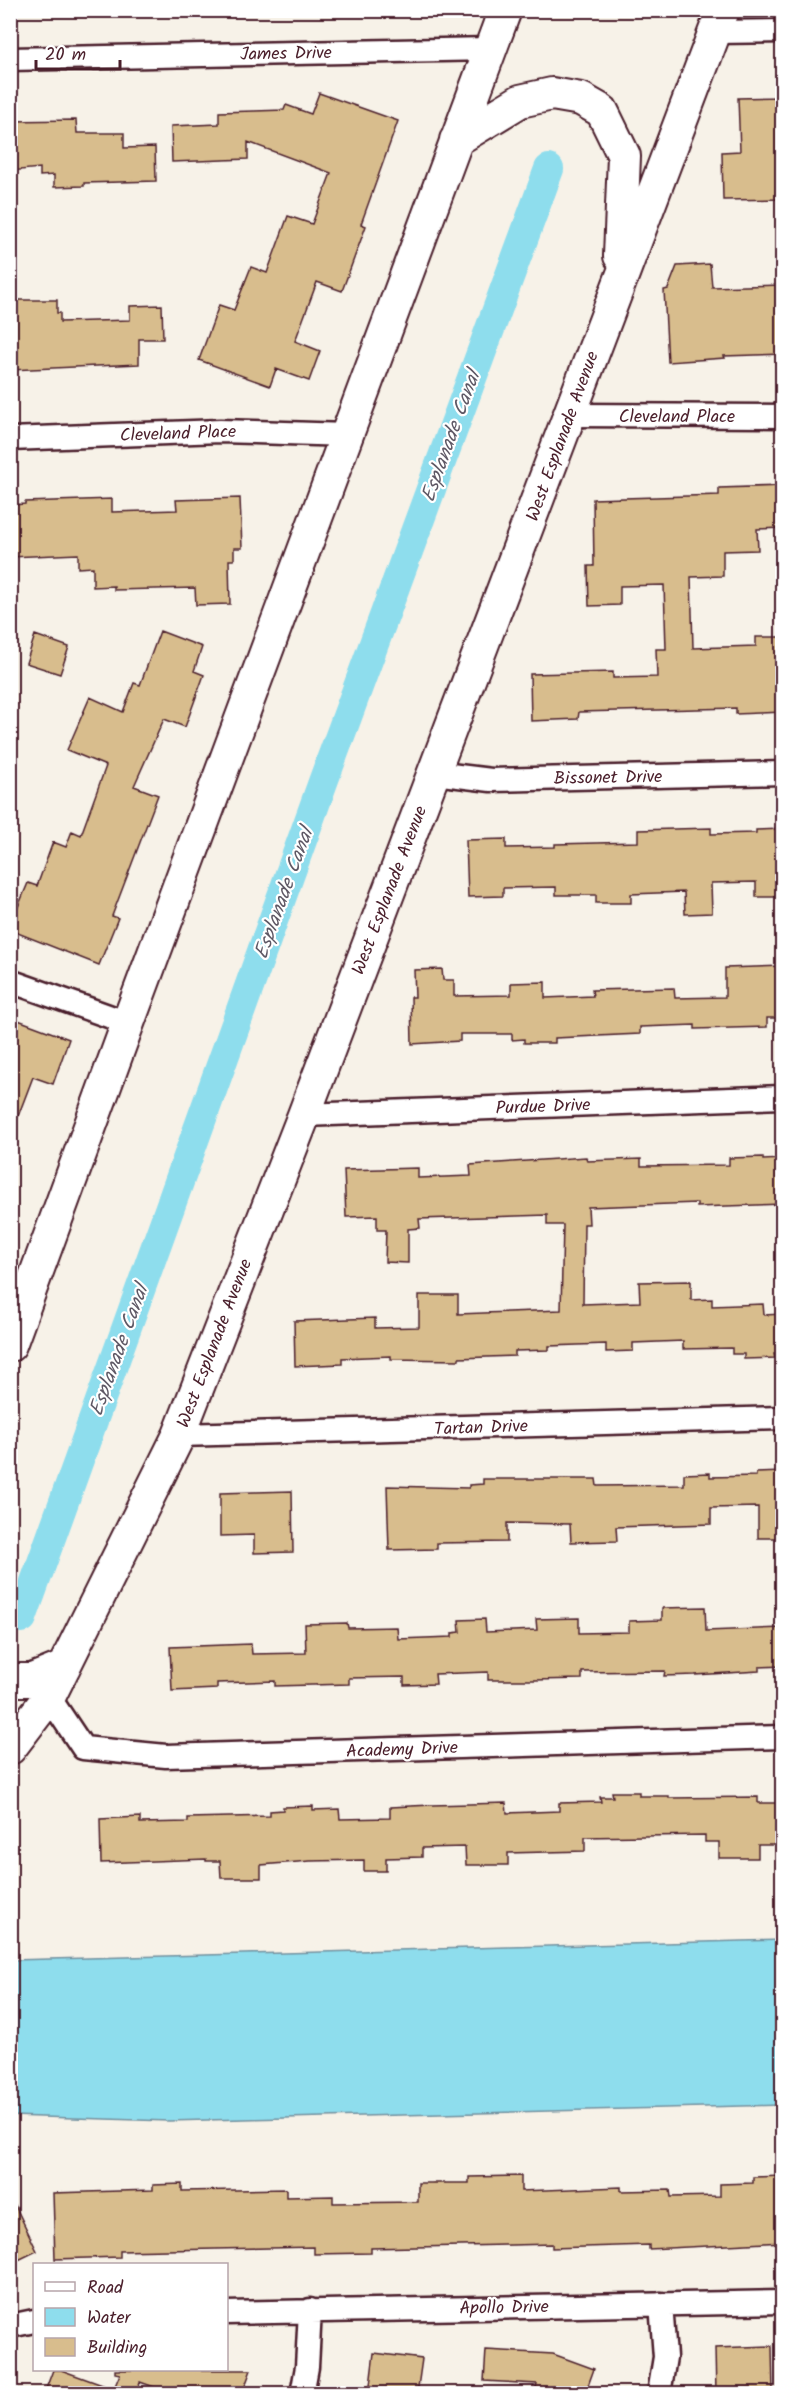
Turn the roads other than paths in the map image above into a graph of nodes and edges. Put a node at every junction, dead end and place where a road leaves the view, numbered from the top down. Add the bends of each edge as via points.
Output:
1 (505, 10) edge
2 (720, 21) edge
3 (783, 31) edge
4 (490, 49) junction
5 (10, 58) edge
6 (456, 140) junction
7 (619, 280) junction
8 (571, 415) junction
9 (783, 416) edge
10 (346, 435) junction
11 (10, 439) edge
12 (434, 773) junction
13 (783, 773) edge
14 (10, 981) edge
15 (128, 1023) junction
16 (783, 1097) edge
17 (304, 1114) junction
18 (10, 1345) edge
19 (783, 1418) edge
20 (178, 1435) junction
21 (64, 1667) junction
22 (10, 1680) edge
23 (49, 1697) junction
24 (783, 1737) edge
25 (10, 1748) edge
26 (783, 2302) edge
27 (661, 2304) junction
28 (310, 2310) junction
29 (228, 2313) edge
30 (33, 2322) edge
31 (11, 2326) edge
32 (302, 2394) edge
33 (659, 2394) edge

1 - 4 main road
2 - 3 street
2 - 7 main road, West Esplanade Avenue
4 - 5 street, James Drive
4 - 6 main road
6 - 7 main road via 520,101 552,94 580,99 602,111 624,156
6 - 10 main road
7 - 8 main road, West Esplanade Avenue
8 - 9 street, Cleveland Place
8 - 12 main road, West Esplanade Avenue
10 - 11 street, Cleveland Place via 220,431
10 - 15 main road
12 - 13 street, Bissonet Drive via 491,780
12 - 17 main road, West Esplanade Avenue
14 - 15 street
15 - 18 main road
16 - 17 street, Purdue Drive
17 - 20 main road, West Esplanade Avenue
19 - 20 street, Tartan Drive
20 - 21 main road, West Esplanade Avenue
21 - 22 main road via 32,1680
21 - 23 main road, West Esplanade Avenue
23 - 24 street, Academy Drive via 83,1748 166,1756
23 - 25 main road, West Esplanade Avenue
26 - 27 street, Apollo Drive
27 - 28 street, Apollo Drive
27 - 33 street via 665,2357
28 - 29 street, Apollo Drive
28 - 32 street
30 - 31 street

